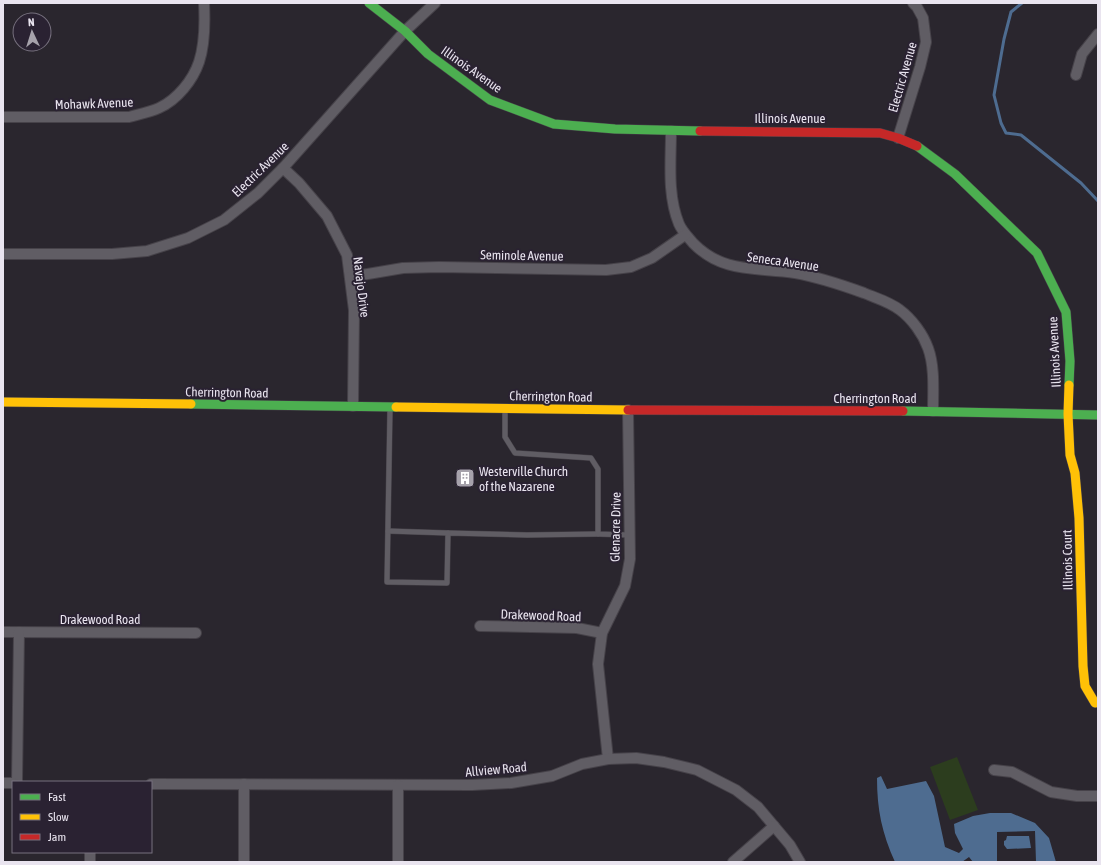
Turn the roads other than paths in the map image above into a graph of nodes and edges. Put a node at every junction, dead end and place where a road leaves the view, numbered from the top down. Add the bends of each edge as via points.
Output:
1 (204, 3) edge
2 (369, 3) edge
3 (434, 3) edge
4 (913, 3) edge
5 (405, 31) junction
6 (1098, 34) edge
7 (1076, 75) dead end
8 (3, 117) edge
9 (671, 131) junction
10 (898, 138) junction
11 (283, 168) junction
12 (685, 235) junction
13 (3, 254) edge
14 (350, 277) junction
15 (3, 402) edge
16 (353, 406) junction
17 (390, 407) junction
18 (505, 408) junction
19 (628, 410) junction
20 (934, 411) junction
21 (1068, 414) junction
22 (1098, 414) edge
23 (388, 531) junction
24 (448, 533) junction
25 (598, 534) junction
26 (629, 535) junction
27 (480, 626) dead end
28 (3, 632) edge
29 (19, 632) junction
30 (196, 633) dead end
31 (602, 633) junction
32 (1095, 703) dead end
33 (608, 759) junction
34 (994, 770) dead end
35 (17, 781) edge
36 (152, 784) edge
37 (244, 784) junction
38 (398, 785) junction
39 (1098, 796) edge
40 (774, 826) junction
41 (244, 862) edge
42 (398, 862) edge
43 (733, 862) edge
44 (800, 862) edge

1 - 8 street, Mohawk Avenue via 203,48 199,62 185,87 161,107 129,117
2 - 5 street, Illinois Avenue
3 - 5 street, Electric Avenue
4 - 10 street, Electric Avenue via 923,18 926,42
5 - 9 street, Illinois Avenue via 428,54 490,100 554,124
5 - 11 street, Electric Avenue
6 - 7 street via 1082,54
9 - 10 street, Illinois Avenue via 861,132 880,133
9 - 12 street, Seneca Avenue via 671,184 679,224
10 - 21 street, Illinois Avenue via 919,147 955,174 1037,253 1066,312 1070,361
11 - 13 street, Electric Avenue via 258,193 224,220 181,240 147,251 112,254
11 - 14 street, Navajo Drive via 327,216 347,255
12 - 14 street, Seminole Avenue via 652,258 631,267 606,270 403,268
12 - 20 street, Seneca Avenue via 713,258 741,268 795,273 835,283 877,298 899,310 917,327 928,349 933,373
14 - 16 street, Navajo Drive via 354,310
15 - 16 street, Cherrington Road
16 - 17 street, Cherrington Road
17 - 18 street, Cherrington Road
17 - 23 lane
18 - 19 street, Cherrington Road
18 - 25 lane via 505,437 515,453 592,458 598,469
19 - 20 street, Cherrington Road
19 - 26 street, Glenacre Drive
20 - 21 street, Cherrington Road
21 - 22 street, Cherrington Road
21 - 32 street, Illinois Court via 1070,455 1075,473 1079,518 1083,666 1085,686
23 - 24 lane
23 - 24 lane via 387,582 447,583
24 - 25 lane
25 - 26 lane
26 - 31 street, Glenacre Drive via 630,558 625,586
27 - 31 street, Drakewood Road via 577,628
28 - 29 street, Drakewood Road
29 - 30 street, Drakewood Road
29 - 35 street
31 - 33 street, Glenacre Drive via 598,664
33 - 38 street, Allview Road via 582,764 552,776 511,783
33 - 40 street, Allview Road via 636,758 697,770 736,790 758,807
34 - 39 street via 1012,772 1051,792
36 - 37 street, Allview Road
37 - 38 street, Allview Road
37 - 41 street
38 - 42 street
40 - 43 street
40 - 44 street, Allview Road

